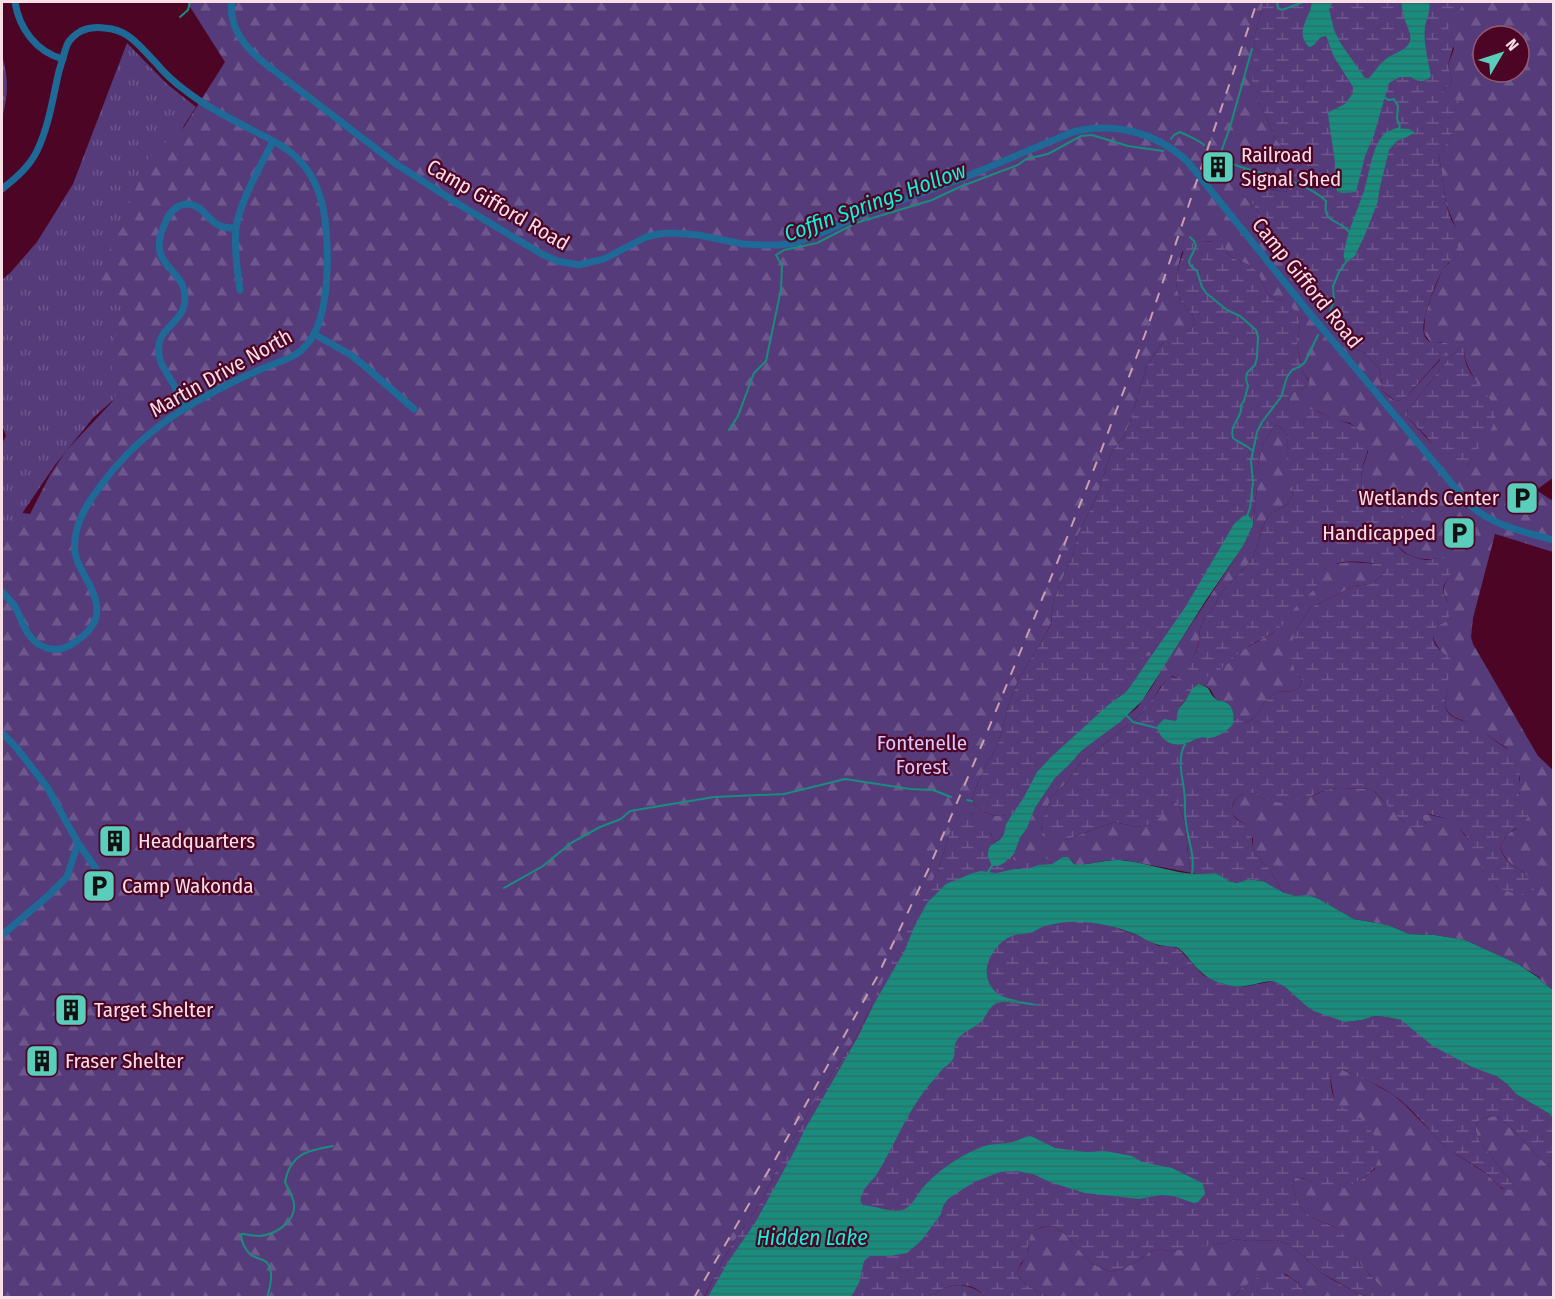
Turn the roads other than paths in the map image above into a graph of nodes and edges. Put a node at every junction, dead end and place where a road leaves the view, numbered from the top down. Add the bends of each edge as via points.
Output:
1 (15, 2) edge
2 (232, 2) edge
3 (63, 58) junction
4 (273, 141) junction
5 (2, 189) edge
6 (236, 228) junction
7 (240, 290) dead end
8 (314, 334) junction
9 (187, 408) junction
10 (414, 409) dead end
11 (1554, 540) edge
12 (2, 592) edge
13 (2, 733) edge
14 (78, 843) junction
15 (106, 883) dead end
16 (2, 935) edge

1 - 3 street via 32,39 45,51
2 - 11 street, Camp Gifford Road via 239,36 263,62 396,164 540,253 570,265 604,259 659,234 698,235 743,244 795,243 1084,129 1125,130 1158,140 1188,162 1468,502 1493,520
3 - 4 street, Martin Drive North via 68,43 83,30 102,27 128,34 185,91
3 - 5 street via 38,149 27,167
4 - 6 street
4 - 8 street, Martin Drive North via 294,154 308,170 321,200 327,232 327,277
6 - 7 street
6 - 9 street via 219,226 199,207 188,204 173,210 162,230 162,260 182,283 185,299 182,313 164,331 158,349 161,363
8 - 9 street, Martin Drive North via 296,356 253,372
8 - 10 street via 359,362
9 - 12 street, Martin Drive North via 129,450 95,492 79,522 75,553 98,608 85,634 65,648 44,647 30,635
13 - 14 street via 47,787
14 - 15 street
14 - 16 street via 67,877

